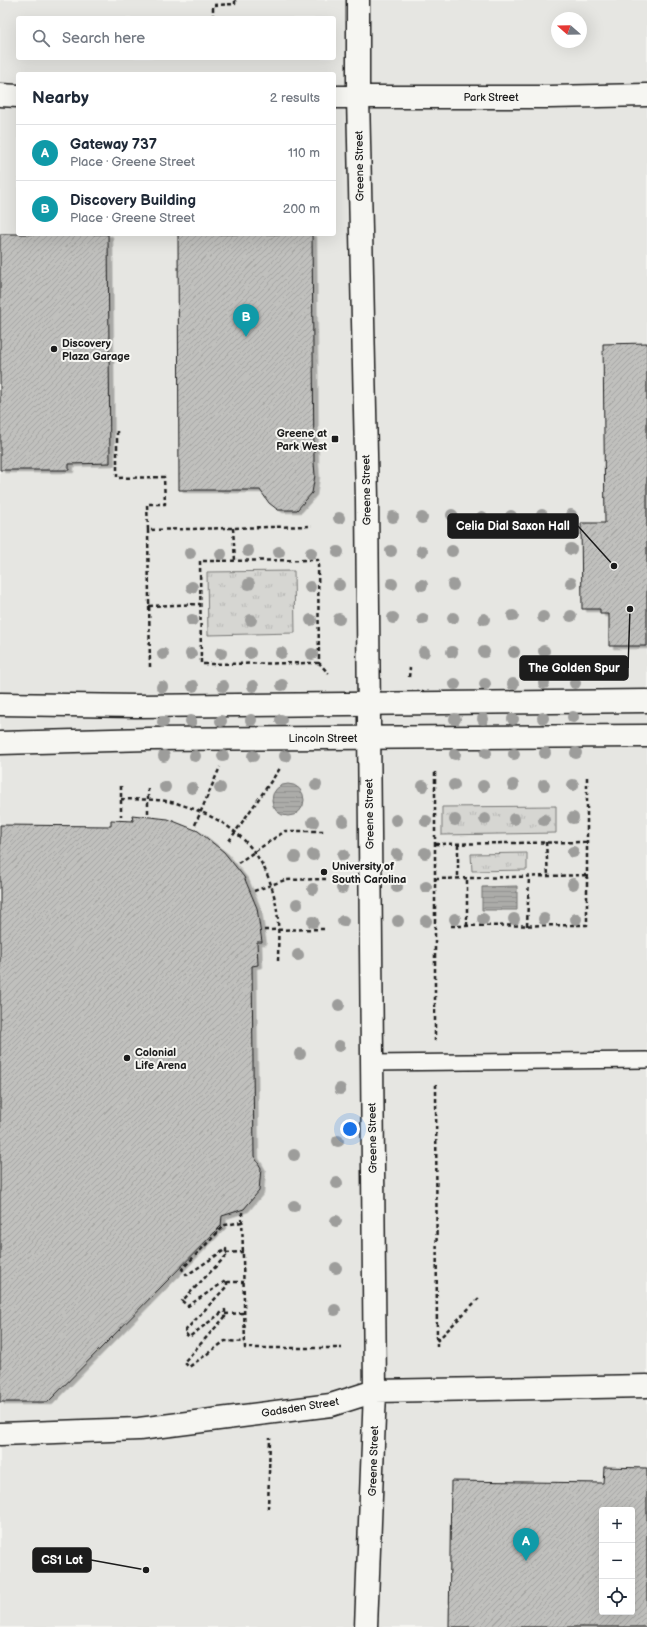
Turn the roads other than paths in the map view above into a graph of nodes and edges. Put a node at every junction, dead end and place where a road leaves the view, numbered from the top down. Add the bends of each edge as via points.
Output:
1 (358, 0) edge
2 (647, 95) edge
3 (0, 96) edge
4 (16, 96) edge
5 (336, 97) edge
6 (358, 97) junction
7 (647, 701) edge
8 (0, 704) edge
9 (368, 704) junction
10 (647, 736) edge
11 (368, 738) junction
12 (0, 743) edge
13 (647, 1060) edge
14 (371, 1063) junction
15 (647, 1386) edge
16 (375, 1390) junction
17 (0, 1434) edge
18 (366, 1627) edge

1 - 6 street, Greene Street
2 - 6 street, Park Street
3 - 4 street
5 - 6 street, Park Street
6 - 9 street, Greene Street via 367,499
7 - 9 street
8 - 9 street
9 - 11 street, Greene Street
10 - 11 street, Lincoln Street
11 - 12 street, Lincoln Street
11 - 14 street, Greene Street
13 - 14 lane
14 - 16 street, Greene Street
15 - 16 street, Gadsden Street
16 - 17 street, Gadsden Street via 331,1405 139,1429
16 - 18 street, Greene Street

